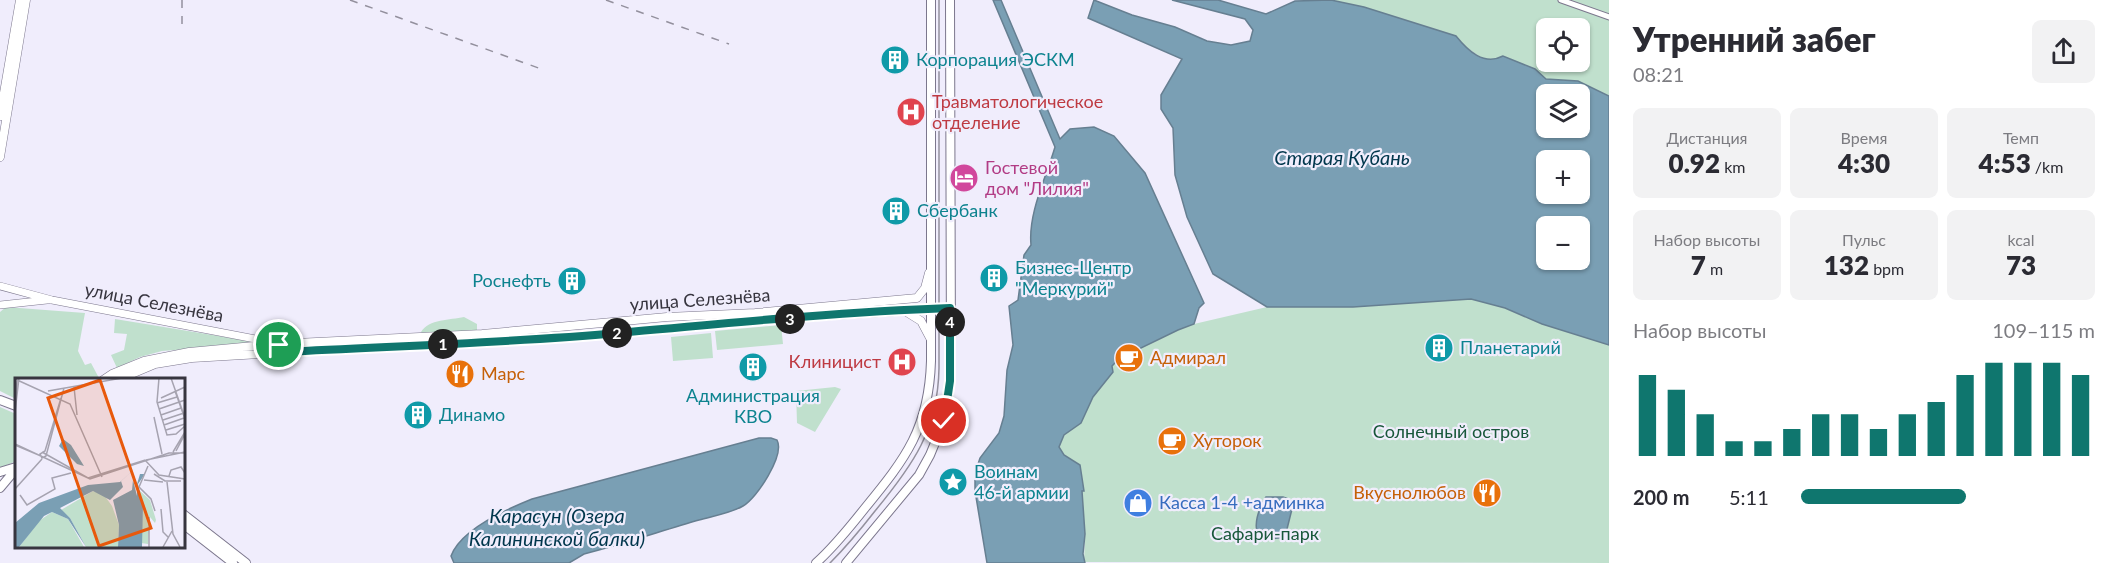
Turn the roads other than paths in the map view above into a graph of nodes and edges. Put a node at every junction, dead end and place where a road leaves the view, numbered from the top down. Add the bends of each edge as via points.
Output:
1 (20, 0) edge
2 (26, 0) edge
3 (931, 0) edge
4 (950, 0) edge
5 (1561, 0) edge
6 (1609, 17) edge
7 (0, 116) edge
8 (0, 157) edge
9 (930, 270) junction
10 (0, 286) edge
11 (52, 300) junction
12 (0, 304) edge
13 (950, 308) junction
14 (930, 309) junction
15 (904, 310) junction
16 (930, 338) junction
17 (250, 343) junction
18 (275, 344) junction
19 (286, 352) junction
20 (107, 378) edge
21 (122, 378) edge
22 (0, 399) edge
23 (15, 405) edge
24 (15, 468) edge
25 (15, 469) edge
26 (0, 472) edge
27 (0, 488) edge
28 (184, 515) edge
29 (184, 525) edge
30 (233, 563) edge
31 (246, 563) edge
32 (816, 563) edge
33 (846, 563) edge

1 - 7 main road
2 - 8 main road
3 - 9 main road
4 - 13 main road
5 - 6 street
9 - 14 main road
9 - 18 main road, улица Селезнёва via 925,288 917,298 493,333
10 - 11 street
11 - 12 street
11 - 17 street, улица Селезнёва
13 - 14 main road, улица Селезнёва
13 - 33 main road via 950,381 937,440 919,475
14 - 15 main road, улица Селезнёва
14 - 16 main road
15 - 16 main road via 918,317
15 - 19 main road, улица Селезнёва via 617,333
16 - 32 main road via 930,380 923,418 910,449 834,546
17 - 18 main road, улица Селезнёва
17 - 20 main road, улица Селезнёва via 154,358
18 - 19 street
19 - 21 main road, улица Селезнёва via 167,362
22 - 23 main road
24 - 26 main road
25 - 27 main road
28 - 31 main road
29 - 30 main road

